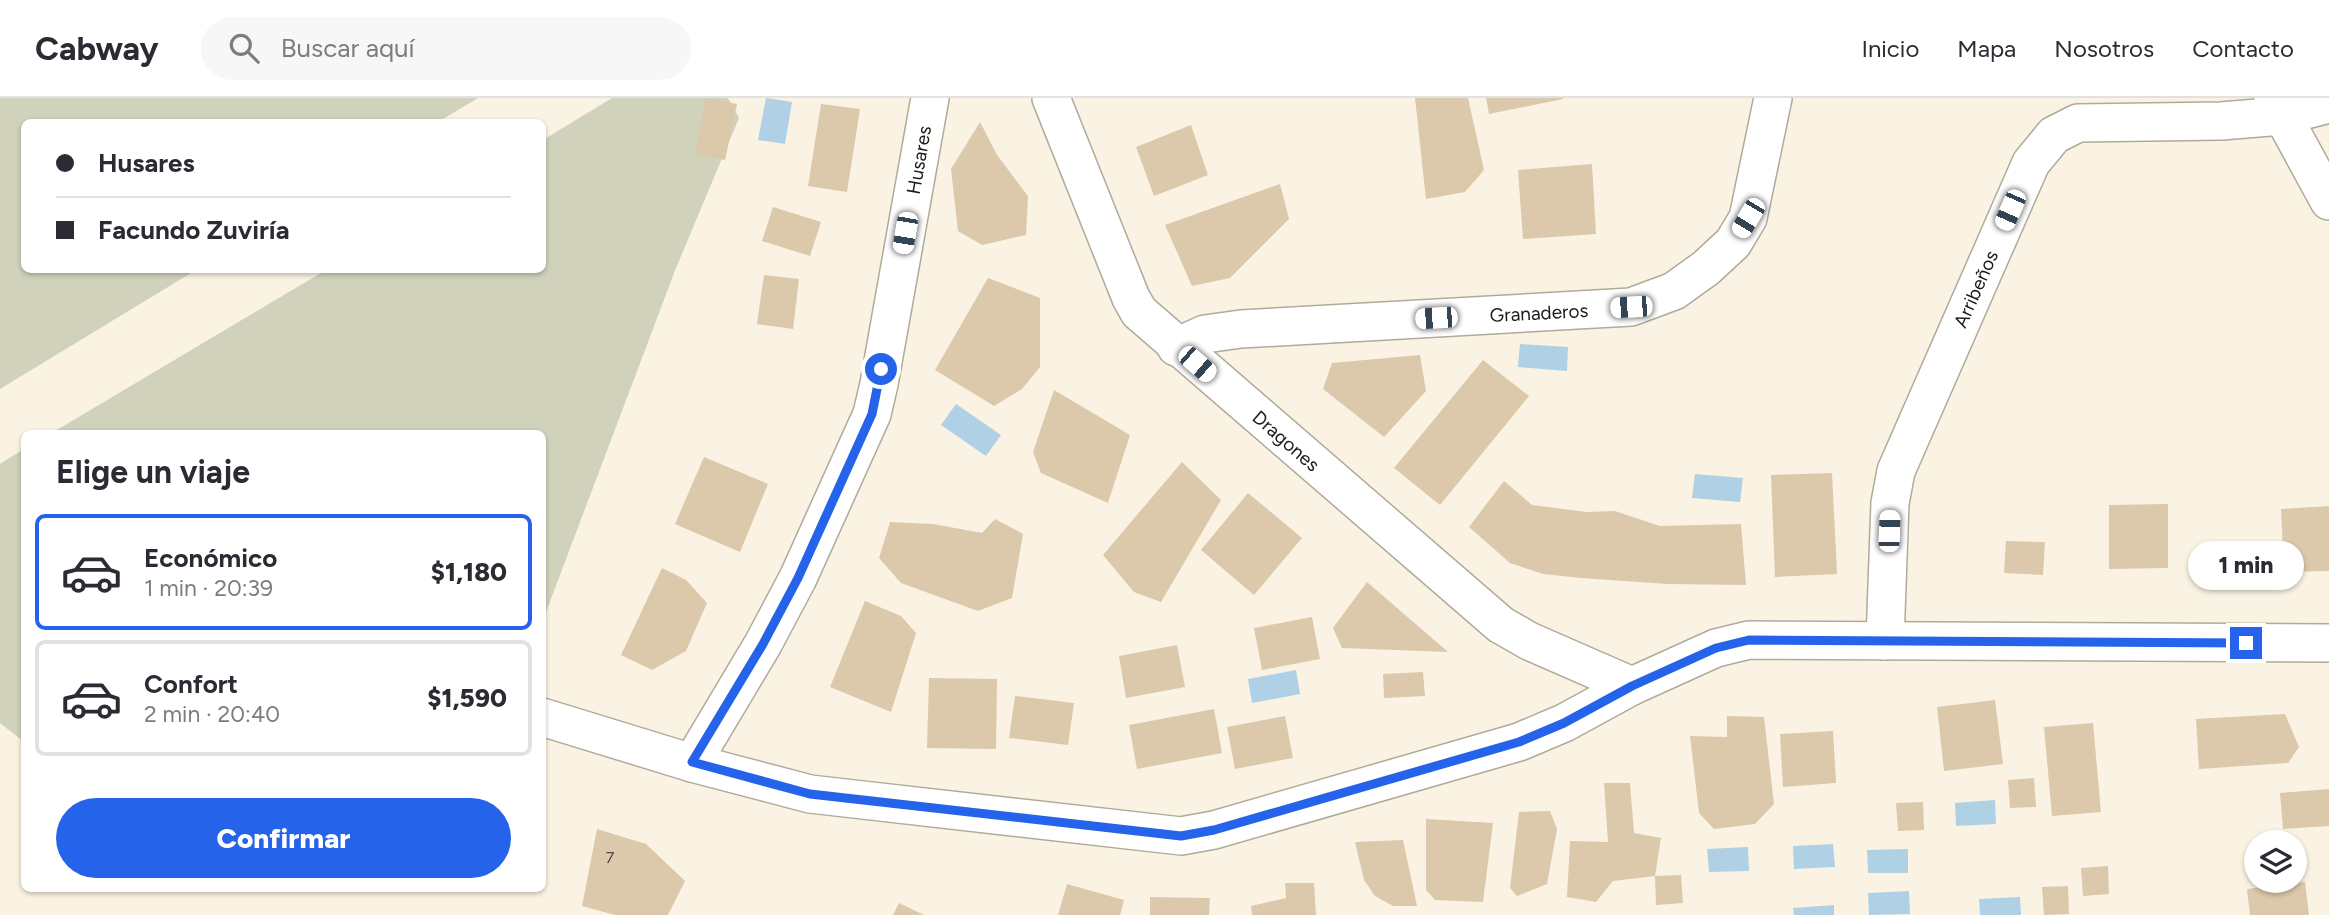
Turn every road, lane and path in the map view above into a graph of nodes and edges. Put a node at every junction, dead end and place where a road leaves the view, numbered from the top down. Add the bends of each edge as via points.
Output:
1 (930, 98) edge
2 (1051, 98) edge
3 (1773, 98) edge
4 (2329, 104) edge
5 (2278, 107) edge
6 (2329, 201) edge
7 (1177, 347) junction
8 (1885, 640) junction
9 (2329, 643) edge
10 (1632, 686) junction
11 (546, 719) edge
12 (692, 762) junction

1 - 12 street, Husares via 872,414 798,578
2 - 7 street, Dragones via 1131,298 1139,312
3 - 7 street, Granaderos via 1748,218 1733,243 1674,291 1631,307 1241,329 1206,334
4 - 5 street, Arribeños
5 - 6 street
5 - 8 street, Arribeños via 2221,121 2078,124 2054,135 2031,163 1896,471
7 - 10 street, Dragones via 1501,625
8 - 9 street
8 - 10 street via 1749,640 1716,648
10 - 12 street via 1519,742 1181,836 810,794
11 - 12 street

